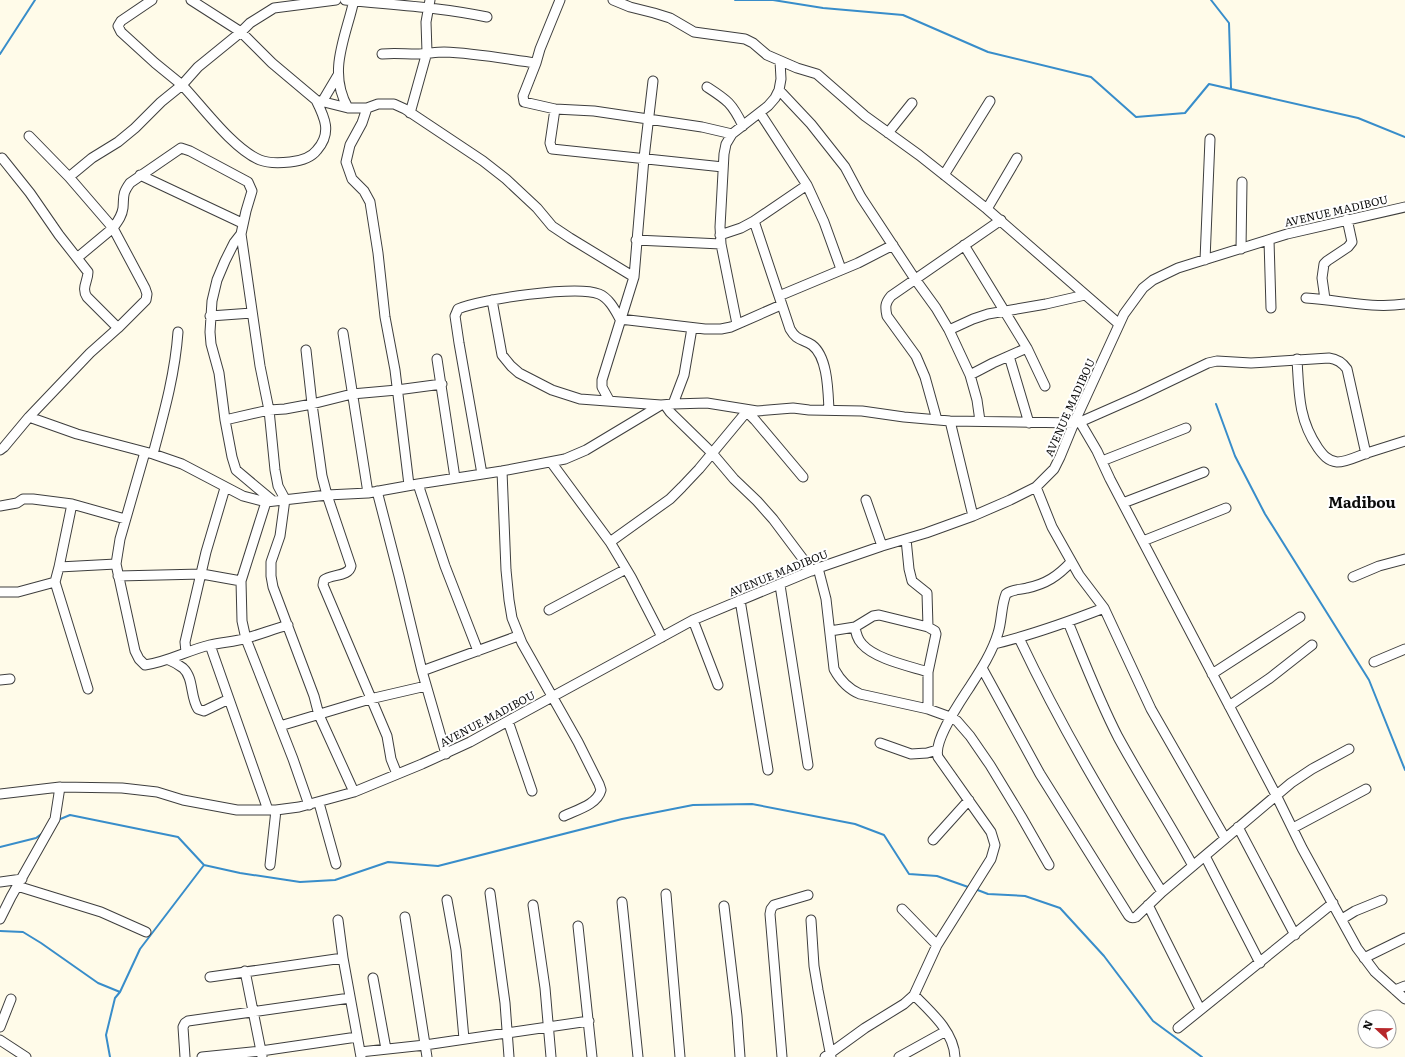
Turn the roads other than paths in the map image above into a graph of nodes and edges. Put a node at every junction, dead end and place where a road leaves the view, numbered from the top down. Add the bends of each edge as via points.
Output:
1 (152, 0) edge
2 (191, 0) edge
3 (336, 0) edge
4 (351, 0) edge
5 (560, 0) edge
6 (613, 0) edge
7 (385, 2) edge
8 (429, 4) edge
9 (487, 17) dead end
10 (241, 32) junction
11 (427, 52) junction
12 (382, 54) dead end
13 (780, 61) junction
14 (536, 64) junction
15 (338, 75) junction
16 (653, 80) dead end
17 (182, 85) junction
18 (707, 87) dead end
19 (779, 90) junction
20 (319, 101) junction
21 (990, 101) dead end
22 (912, 103) dead end
23 (348, 108) junction
24 (367, 108) junction
25 (555, 109) junction
26 (410, 113) junction
27 (760, 113) junction
28 (649, 120) junction
29 (742, 126) junction
30 (732, 134) junction
31 (888, 134) junction
32 (29, 136) dead end
33 (1210, 139) dead end
34 (2, 158) dead end
35 (644, 158) junction
36 (1017, 158) dead end
37 (723, 167) junction
38 (944, 175) junction
39 (69, 176) junction
40 (140, 176) junction
41 (1242, 182) dead end
42 (807, 185) junction
43 (1405, 207) edge
44 (987, 209) junction
45 (1347, 219) junction
46 (1000, 220) junction
47 (754, 221) junction
48 (242, 223) junction
49 (113, 228) junction
50 (241, 234) junction
51 (636, 240) junction
52 (720, 240) junction
53 (1268, 240) junction
54 (893, 245) junction
55 (964, 245) junction
56 (1241, 249) junction
57 (77, 258) junction
58 (1205, 260) junction
59 (841, 270) junction
60 (634, 277) junction
61 (915, 279) junction
62 (1085, 294) junction
63 (1306, 298) dead end
64 (1325, 299) junction
65 (492, 300) junction
66 (780, 300) junction
67 (1405, 304) edge
68 (1271, 308) dead end
69 (1006, 312) junction
70 (252, 313) junction
71 (210, 316) junction
72 (620, 319) junction
73 (737, 324) junction
74 (1119, 324) junction
75 (118, 328) junction
76 (692, 328) junction
77 (949, 330) junction
78 (178, 332) dead end
79 (343, 333) dead end
80 (1028, 348) junction
81 (306, 350) dead end
82 (1009, 356) junction
83 (437, 359) dead end
84 (1297, 359) junction
85 (970, 375) junction
86 (442, 384) junction
87 (1046, 386) dead end
88 (397, 390) junction
89 (352, 394) junction
90 (609, 400) junction
91 (312, 404) junction
92 (666, 404) junction
93 (269, 410) junction
94 (830, 410) junction
95 (747, 411) junction
96 (29, 417) junction
97 (225, 420) junction
98 (937, 420) junction
99 (950, 421) junction
100 (980, 421) junction
101 (1028, 423) junction
102 (1077, 423) junction
103 (1186, 428) dead end
104 (1405, 441) edge
105 (0, 450) edge
106 (149, 453) junction
107 (712, 453) junction
108 (1366, 454) junction
109 (1102, 461) junction
110 (551, 462) junction
111 (502, 471) junction
112 (1204, 472) dead end
113 (482, 474) junction
114 (803, 477) dead end
115 (455, 478) junction
116 (414, 484) junction
117 (1036, 487) junction
118 (225, 488) junction
119 (372, 492) junction
120 (327, 495) junction
121 (285, 499) junction
122 (866, 500) dead end
123 (269, 501) junction
124 (1123, 503) junction
125 (72, 504) junction
126 (0, 506) edge
127 (1226, 508) dead end
128 (973, 516) junction
129 (125, 519) junction
130 (906, 539) junction
131 (1143, 541) junction
132 (610, 542) junction
133 (882, 546) junction
134 (1405, 559) edge
135 (1071, 562) junction
136 (116, 564) junction
137 (59, 567) junction
138 (626, 570) junction
139 (815, 570) junction
140 (202, 574) junction
141 (118, 576) junction
142 (1353, 577) dead end
143 (241, 581) junction
144 (55, 582) junction
145 (780, 585) junction
146 (0, 592) edge
147 (740, 600) junction
148 (1104, 608) junction
149 (549, 610) dead end
150 (1300, 617) dead end
151 (693, 620) junction
152 (1068, 622) junction
153 (288, 624) junction
154 (855, 626) junction
155 (928, 627) junction
156 (830, 631) junction
157 (518, 636) junction
158 (662, 637) junction
159 (246, 638) junction
160 (1019, 638) junction
161 (994, 644) junction
162 (210, 645) junction
163 (1312, 645) dead end
164 (1405, 649) edge
165 (478, 651) junction
166 (186, 652) junction
167 (169, 660) junction
168 (1374, 662) dead end
169 (982, 668) junction
170 (422, 671) junction
171 (928, 672) junction
172 (1212, 674) junction
173 (10, 679) dead end
174 (0, 680) edge
175 (718, 685) dead end
176 (426, 686) junction
177 (88, 689) dead end
178 (553, 697) junction
179 (229, 699) junction
180 (370, 699) junction
181 (1229, 706) junction
182 (928, 709) junction
183 (319, 714) junction
184 (950, 716) junction
185 (508, 721) junction
186 (280, 726) junction
187 (880, 743) dead end
188 (1349, 748) dead end
189 (936, 750) junction
190 (446, 754) junction
191 (808, 765) dead end
192 (768, 770) dead end
193 (396, 774) junction
194 (60, 787) junction
195 (1366, 790) dead end
196 (532, 791) dead end
197 (354, 792) junction
198 (0, 794) edge
199 (1276, 795) junction
200 (969, 800) junction
201 (319, 803) junction
202 (310, 805) junction
203 (272, 810) junction
204 (564, 816) dead end
205 (1238, 827) junction
206 (1293, 828) junction
207 (1225, 838) junction
208 (933, 840) dead end
209 (1205, 856) junction
210 (336, 864) dead end
211 (270, 865) dead end
212 (1049, 866) dead end
213 (1193, 866) junction
214 (0, 882) edge
215 (20, 883) junction
216 (1162, 892) junction
217 (490, 893) dead end
218 (666, 894) dead end
219 (808, 895) dead end
220 (447, 900) dead end
221 (1382, 900) dead end
222 (622, 902) dead end
223 (1332, 903) junction
224 (533, 905) dead end
225 (1148, 905) junction
226 (724, 906) dead end
227 (902, 909) dead end
228 (405, 917) dead end
229 (0, 919) edge
230 (1342, 919) junction
231 (338, 920) dead end
232 (811, 920) dead end
233 (578, 926) dead end
234 (146, 932) dead end
235 (1294, 934) junction
236 (1405, 938) edge
237 (937, 945) junction
238 (343, 958) junction
239 (1364, 958) junction
240 (1260, 962) junction
241 (245, 971) junction
242 (210, 977) dead end
243 (373, 978) dead end
244 (1405, 986) edge
245 (1395, 990) junction
246 (914, 995) junction
247 (350, 998) junction
248 (11, 999) dead end
249 (1405, 1000) edge
250 (1200, 1010) junction
251 (253, 1011) junction
252 (589, 1021) junction
253 (549, 1026) junction
254 (0, 1027) edge
255 (1178, 1028) dead end
256 (946, 1031) junction
257 (507, 1033) junction
258 (357, 1037) junction
259 (464, 1039) junction
260 (0, 1040) edge
261 (425, 1045) junction
262 (386, 1049) junction
263 (262, 1054) edge
264 (361, 1055) edge
265 (828, 1056) edge
266 (26, 1057) edge
267 (185, 1057) edge
268 (202, 1057) edge
269 (427, 1057) edge
270 (509, 1057) edge
271 (551, 1057) edge
272 (592, 1057) edge
273 (638, 1057) edge
274 (680, 1057) edge
275 (740, 1057) edge
276 (782, 1057) edge
277 (899, 1057) edge
278 (956, 1057) edge

1 - 17 street via 121,21 118,26 121,32
2 - 10 street
3 - 10 street via 274,8 258,17
4 - 7 street
4 - 15 street
5 - 14 street
6 - 13 street via 670,18 694,32 745,39
7 - 8 street
8 - 9 street
8 - 11 street
10 - 17 street via 198,67
10 - 20 street via 272,63
11 - 12 street
11 - 14 street via 459,53
11 - 26 street
13 - 19 street
13 - 31 street via 817,74
14 - 25 street via 522,99 530,104
15 - 20 street
15 - 23 street via 339,87
16 - 28 street
17 - 20 street via 210,117 249,154 261,160 278,163 299,161 314,154 323,143 326,131
17 - 39 street via 118,142
18 - 29 street via 732,106
19 - 27 street via 776,98
19 - 54 street via 811,124 844,167
20 - 23 street
21 - 38 street
22 - 31 street
23 - 24 street
24 - 26 street via 378,104 394,104
24 - 88 street via 350,144 346,162 352,179 364,191 370,202
25 - 28 street
25 - 35 street via 550,144 552,149
26 - 60 street via 506,179 552,226
27 - 29 street
27 - 42 street
28 - 30 street
28 - 35 street
29 - 30 street
30 - 37 street via 726,144
31 - 38 street
32 - 39 street
33 - 58 street
34 - 57 street
35 - 37 street
35 - 51 street
36 - 44 street
37 - 52 street
38 - 44 street
39 - 49 street
40 - 48 street
40 - 48 street via 181,148 190,151 248,182 252,190
40 - 49 street via 124,191 120,219
41 - 56 street
42 - 47 street
42 - 59 street via 824,222
43 - 45 street, AVENUE MADIBOU
44 - 46 street
45 - 53 street, AVENUE MADIBOU
45 - 64 street via 1352,242 1324,264 1322,278
46 - 55 street
46 - 62 street
47 - 52 street
47 - 66 street
48 - 50 street
49 - 57 street
49 - 75 street via 147,294 146,300
50 - 70 street
50 - 71 street via 217,280
51 - 52 street
51 - 60 street
52 - 73 street
53 - 56 street, AVENUE MADIBOU
53 - 68 street
54 - 59 street
54 - 61 street
55 - 61 street
55 - 69 street
56 - 58 street, AVENUE MADIBOU
57 - 75 street via 88,272 84,293
58 - 74 street, AVENUE MADIBOU via 1178,268 1153,280 1134,299
59 - 66 street
60 - 72 street
61 - 77 street
61 - 98 street via 891,296 885,308 887,316 916,356 925,377
62 - 69 street
62 - 74 street
63 - 64 street
64 - 67 street via 1374,306
65 - 72 street via 557,291 593,292 607,299
65 - 90 street via 502,355 511,366 539,384 566,396
65 - 113 street via 458,309 455,316
66 - 73 street
66 - 94 street via 794,335 817,352 826,374
69 - 77 street via 988,314
69 - 80 street
70 - 71 street
70 - 93 street
71 - 97 street via 211,344 219,373
72 - 76 street
72 - 90 street via 602,380 602,387
73 - 76 street via 721,329
74 - 102 street, AVENUE MADIBOU
75 - 96 street via 90,353
76 - 92 street via 684,375
77 - 85 street
78 - 106 street via 167,405
79 - 89 street
80 - 82 street
80 - 87 street
81 - 91 street
82 - 85 street
82 - 101 street
83 - 86 street
84 - 102 street via 1251,363 1208,362
84 - 108 street via 1329,358 1344,364
84 - 108 street via 1303,418 1322,454 1338,462
85 - 100 street
86 - 88 street
86 - 115 street
88 - 89 street
88 - 116 street
89 - 91 street
89 - 119 street
90 - 92 street
91 - 93 street
91 - 120 street
92 - 95 street via 707,404
92 - 107 street via 670,412
92 - 110 street via 586,450
93 - 97 street
93 - 121 street via 275,470 278,486
94 - 95 street via 793,408
94 - 98 street
95 - 107 street
95 - 114 street
96 - 105 street
96 - 106 street via 77,434
97 - 123 street via 236,470
98 - 99 street
99 - 100 street
99 - 128 street
100 - 101 street
101 - 102 street
102 - 109 street
102 - 117 street, AVENUE MADIBOU via 1054,469
103 - 109 street
104 - 108 street
106 - 118 street via 182,464
106 - 129 street
107 - 132 street via 670,499
107 - 139 street via 773,519
109 - 124 street
110 - 111 street
110 - 132 street
111 - 113 street
111 - 157 street via 509,600
112 - 124 street
113 - 115 street
115 - 116 street
116 - 119 street
116 - 165 street
117 - 128 street, AVENUE MADIBOU
117 - 135 street via 1052,527
118 - 123 street via 243,496
118 - 140 street
119 - 120 street
119 - 170 street via 400,576
120 - 121 street
120 - 180 street via 351,566 347,572 327,577 323,585
121 - 123 street
121 - 153 street via 280,536 271,562 271,576
122 - 133 street
123 - 143 street
124 - 131 street
125 - 126 street via 33,498
125 - 129 street
125 - 137 street
127 - 131 street
128 - 130 street, AVENUE MADIBOU
129 - 136 street
130 - 133 street, AVENUE MADIBOU
130 - 155 street via 912,581 927,593
131 - 172 street
132 - 138 street
133 - 139 street, AVENUE MADIBOU
134 - 142 street via 1384,564
135 - 148 street
135 - 161 street via 1060,574 1040,585 1011,590 1006,594
136 - 137 street
136 - 141 street
137 - 144 street
138 - 149 street
138 - 158 street
139 - 145 street, AVENUE MADIBOU
139 - 156 street via 826,599
140 - 141 street
140 - 143 street
140 - 166 street via 185,642
141 - 167 street via 130,633 139,659 145,665
143 - 159 street via 242,621
144 - 146 street via 18,592
144 - 177 street
145 - 147 street, AVENUE MADIBOU
145 - 191 street
147 - 151 street, AVENUE MADIBOU
147 - 192 street
148 - 152 street
148 - 207 street via 1150,709
150 - 172 street
151 - 158 street, AVENUE MADIBOU
151 - 175 street
152 - 160 street
152 - 213 street via 1118,735
153 - 159 street
153 - 183 street
154 - 155 street via 879,615
154 - 156 street
154 - 171 street via 858,638 868,649 878,655
155 - 171 street via 936,634
156 - 182 street via 834,669 853,691
157 - 165 street
157 - 178 street
158 - 178 street, AVENUE MADIBOU
159 - 162 street
159 - 186 street
160 - 161 street
160 - 216 street via 1074,747
161 - 169 street
162 - 166 street
162 - 179 street
163 - 181 street
164 - 168 street
165 - 170 street
166 - 167 street
167 - 179 street via 184,669 190,680 194,703 198,709 204,710
169 - 184 street
169 - 225 street via 1040,774 1129,917 1136,917
170 - 176 street
171 - 182 street
172 - 181 street
173 - 174 street
176 - 180 street
176 - 190 street
178 - 185 street, AVENUE MADIBOU
178 - 204 street via 591,766 601,790 593,802
179 - 203 street
180 - 183 street
180 - 193 street via 387,736
181 - 199 street
182 - 184 street
183 - 186 street
183 - 197 street
184 - 189 street
184 - 212 street via 970,736 990,765
185 - 190 street, AVENUE MADIBOU
185 - 196 street
186 - 202 street
187 - 189 street via 911,754
188 - 199 street via 1312,769
189 - 200 street via 938,757
190 - 193 street, AVENUE MADIBOU
193 - 197 street, AVENUE MADIBOU
194 - 198 street, AVENUE MADIBOU
194 - 203 street, AVENUE MADIBOU via 122,788 157,792 183,800 237,810
194 - 215 street via 55,819
195 - 206 street
197 - 201 street, AVENUE MADIBOU
199 - 205 street
199 - 206 street
200 - 208 street
200 - 237 street via 991,832 995,845 989,863
201 - 202 street, AVENUE MADIBOU
201 - 210 street
202 - 203 street, AVENUE MADIBOU
203 - 211 street
205 - 207 street
205 - 235 street
206 - 223 street
207 - 209 street
209 - 213 street
209 - 240 street
213 - 216 street
214 - 215 street
215 - 229 street
215 - 234 street via 101,912
216 - 225 street
217 - 257 street
218 - 274 street
219 - 276 street via 774,905 770,914
220 - 259 street via 456,950
221 - 230 street
222 - 273 street
223 - 230 street
223 - 235 street
224 - 253 street
225 - 250 street
226 - 275 street
227 - 237 street
228 - 261 street
230 - 239 street
231 - 238 street
232 - 265 street via 815,972
233 - 252 street
235 - 240 street
236 - 239 street
237 - 246 street
238 - 241 street
238 - 247 street
239 - 245 street
240 - 250 street
241 - 242 street
241 - 251 street
243 - 262 street
244 - 245 street
245 - 249 street
246 - 256 street
246 - 265 street
247 - 251 street
247 - 258 street
248 - 254 street
250 - 255 street
251 - 263 street
251 - 267 street via 184,1023
252 - 253 street
252 - 272 street
253 - 257 street
253 - 271 street
256 - 277 street
256 - 278 street via 953,1042
257 - 259 street
257 - 270 street
258 - 263 street
258 - 264 street
259 - 261 street
260 - 266 street
261 - 262 street
261 - 269 street
262 - 264 street
263 - 268 street

